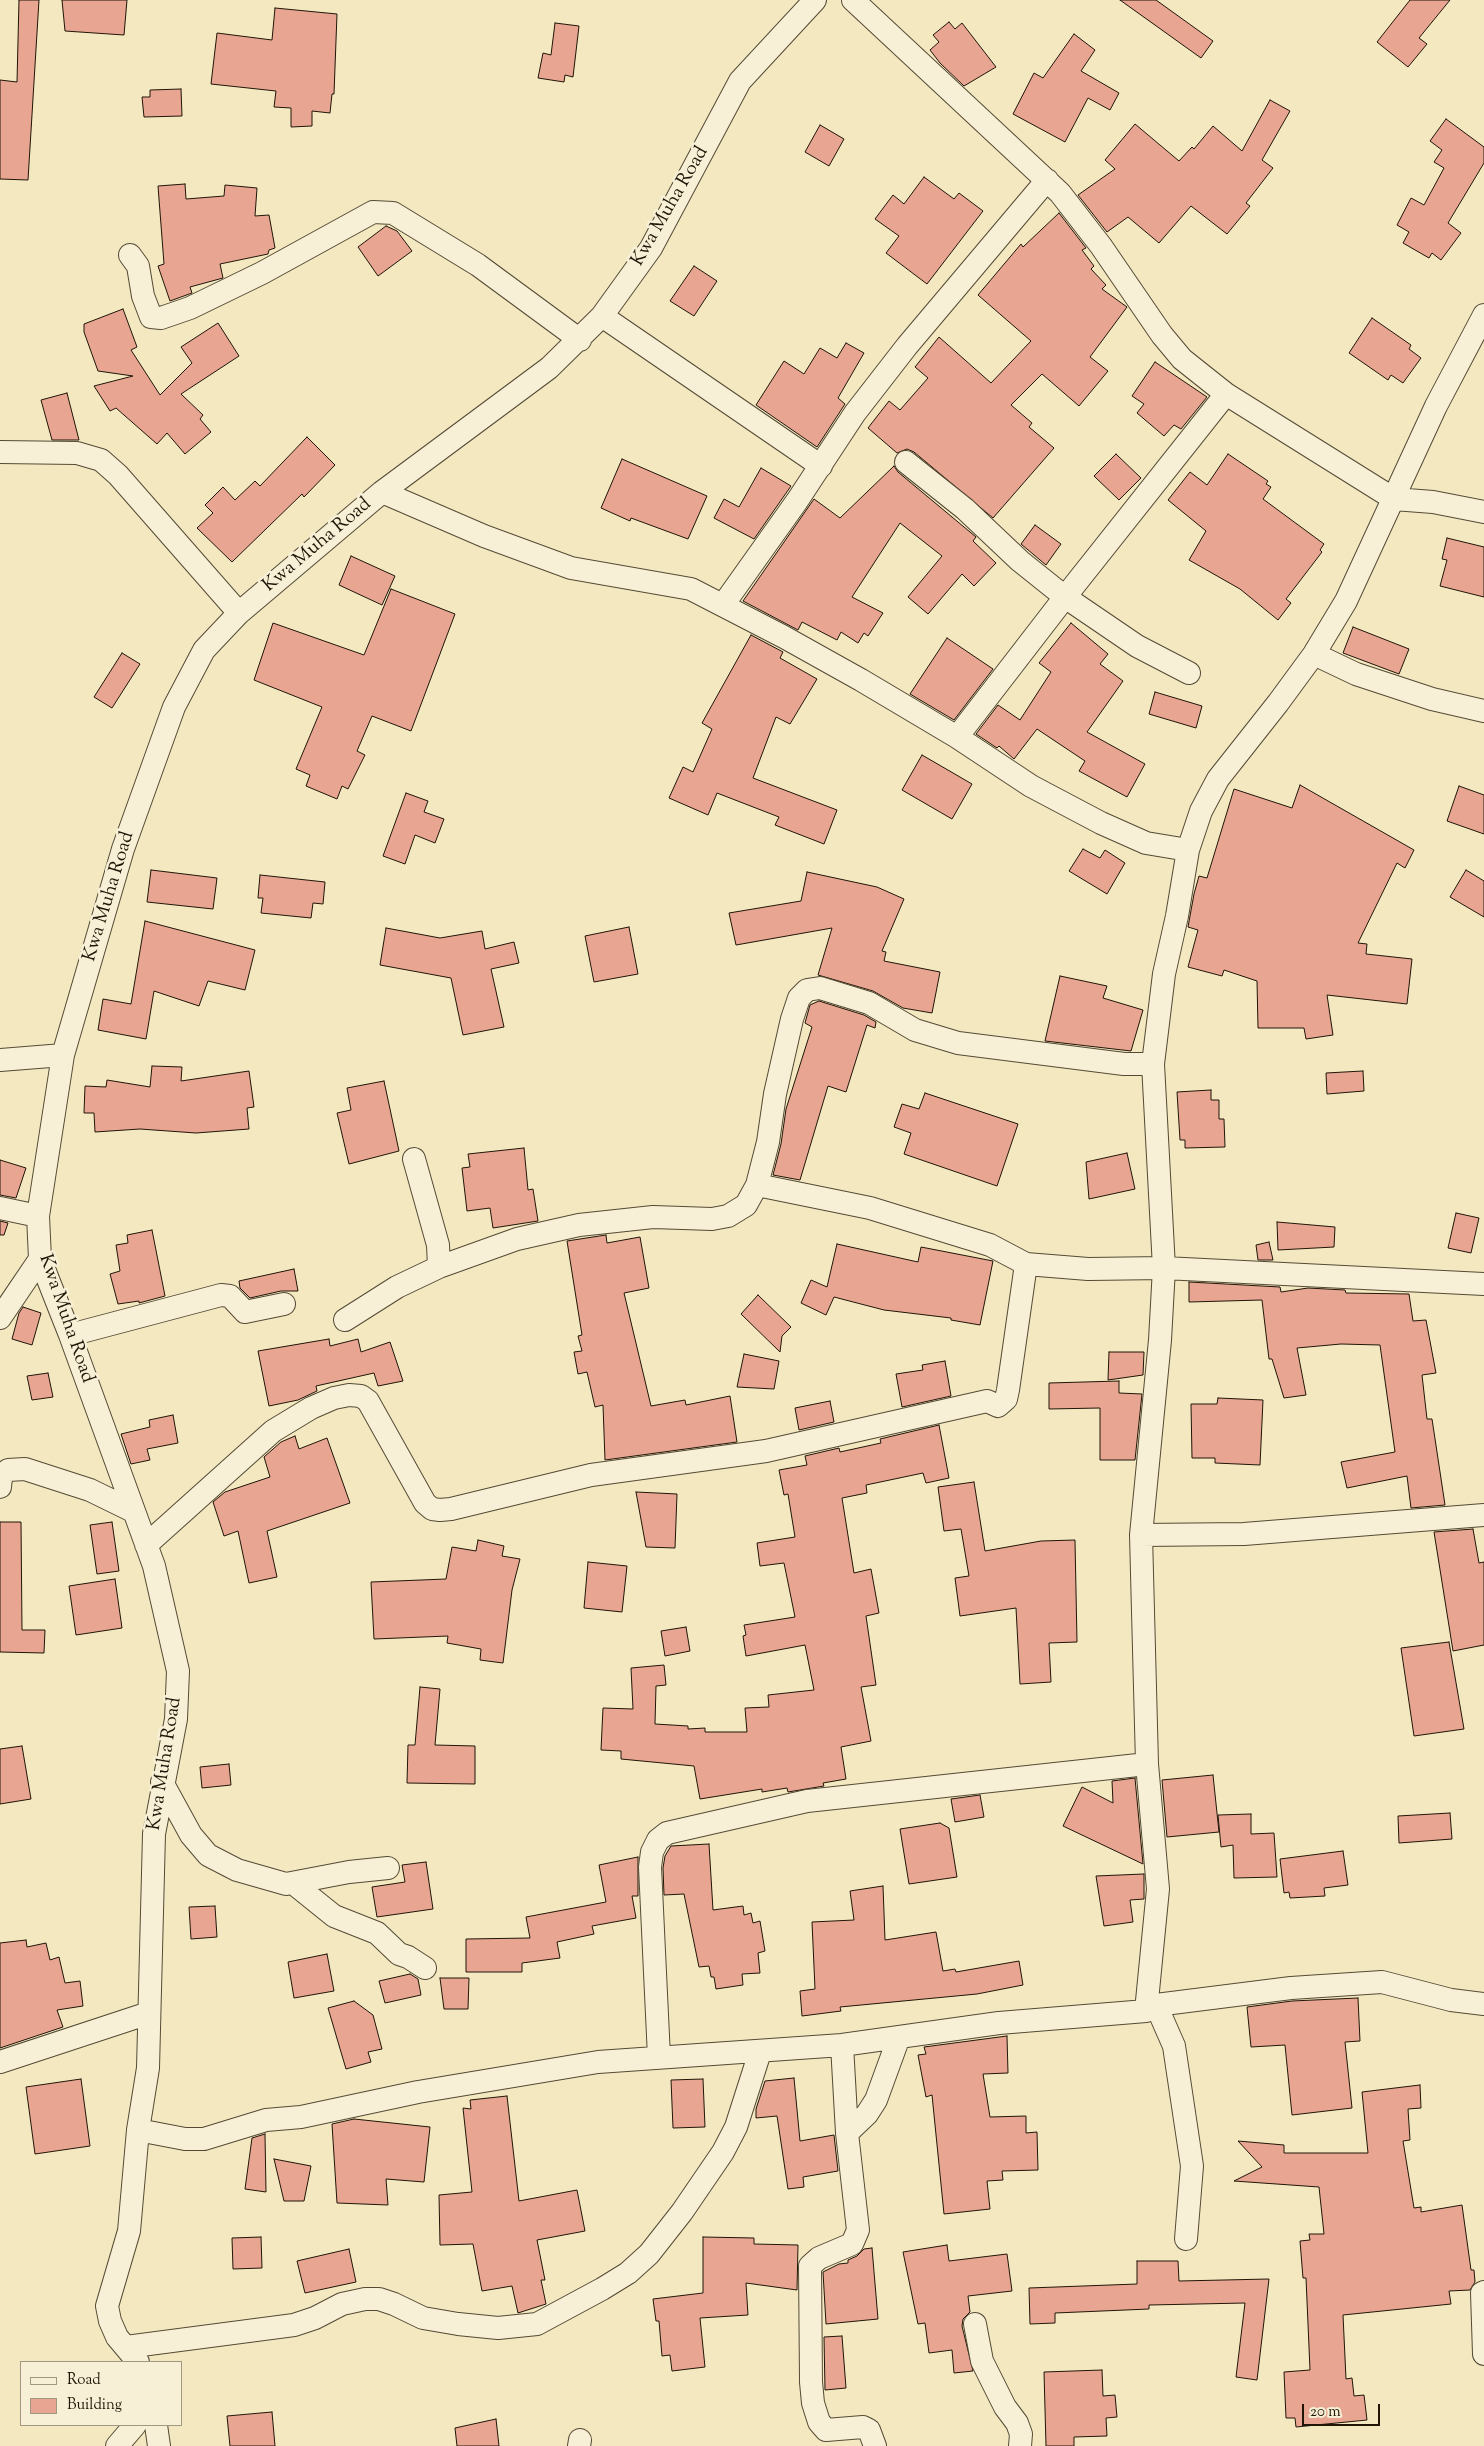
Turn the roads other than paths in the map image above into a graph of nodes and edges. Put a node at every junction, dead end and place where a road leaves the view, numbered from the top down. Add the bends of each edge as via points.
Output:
1 (815, 0) edge
2 (853, 0) edge
3 (1047, 180) junction
4 (130, 255) dead end
5 (1484, 315) edge
6 (602, 316) junction
7 (580, 340) junction
8 (1226, 394) junction
9 (0, 452) edge
10 (906, 462) dead end
11 (821, 466) junction
12 (382, 492) junction
13 (1394, 499) junction
14 (1484, 512) edge
15 (1065, 597) junction
16 (723, 605) junction
17 (239, 613) junction
18 (1314, 654) junction
19 (1189, 673) dead end
20 (1484, 711) edge
21 (957, 737) junction
22 (1188, 850) junction
23 (63, 1055) junction
24 (0, 1060) edge
25 (1153, 1064) junction
26 (414, 1158) dead end
27 (757, 1185) junction
28 (0, 1208) edge
29 (38, 1216) junction
30 (40, 1259) junction
31 (1026, 1264) junction
32 (439, 1266) junction
33 (1164, 1268) junction
34 (1484, 1284) edge
35 (284, 1304) dead end
36 (0, 1318) edge
37 (345, 1320) dead end
38 (70, 1335) junction
39 (0, 1487) edge
40 (133, 1512) junction
41 (1484, 1515) edge
42 (1141, 1535) junction
43 (146, 1545) junction
44 (1147, 1764) junction
45 (162, 1782) junction
46 (388, 1868) dead end
47 (293, 1883) junction
48 (425, 1968) dead end
49 (1484, 2004) edge
50 (1151, 2008) junction
51 (149, 2023) junction
52 (899, 2037) junction
53 (842, 2045) junction
54 (760, 2052) junction
55 (659, 2057) junction
56 (0, 2062) edge
57 (138, 2130) junction
58 (846, 2133) junction
59 (1186, 2240) dead end
60 (1484, 2292) edge
61 (975, 2324) dead end
62 (1484, 2354) edge
63 (132, 2355) edge
64 (134, 2426) edge
65 (156, 2426) edge
66 (117, 2446) edge
67 (159, 2446) edge
68 (875, 2446) edge
69 (1020, 2446) edge

1 - 6 street, Kwa Muha Road via 740,81 651,248
2 - 3 street
3 - 8 street via 1101,246 1182,360
3 - 11 street via 907,346 855,413
4 - 7 street via 138,266 143,296 151,317 161,318 190,308 254,277 373,212 393,213 478,266
5 - 13 street via 1436,406
6 - 7 street, Kwa Muha Road
6 - 11 street
7 - 12 street, Kwa Muha Road via 549,368
8 - 13 street
8 - 15 street
9 - 17 street via 77,453 101,460 118,475
10 - 15 street
11 - 16 street
12 - 16 street via 484,536 571,568 690,589
12 - 17 street, Kwa Muha Road
13 - 14 street via 1433,502
13 - 18 street via 1346,601
15 - 19 street via 1138,646
15 - 21 street
16 - 21 street
17 - 23 street, Kwa Muha Road via 204,650 174,707 123,848
18 - 20 street via 1356,674
18 - 22 street via 1218,779 1201,811
21 - 22 street via 1031,786 1101,822 1146,843
22 - 25 street via 1164,974
23 - 24 street
23 - 29 street, Kwa Muha Road
25 - 27 street via 1124,1064 958,1043 915,1030 868,1003 820,988 807,990 799,998 792,1019
25 - 33 street
26 - 32 street via 438,1245
27 - 31 street via 870,1208 990,1245
27 - 32 street via 746,1204 728,1216 712,1219 653,1217 579,1225 517,1239
28 - 29 street
29 - 30 street, Kwa Muha Road
30 - 36 street
30 - 38 street, Kwa Muha Road
31 - 33 street via 1088,1269
31 - 43 street via 1008,1390 1006,1399 998,1406 987,1401 766,1451 591,1475 440,1510 424,1503 368,1401 362,1396 349,1395 312,1408 273,1431
32 - 37 street via 397,1287
33 - 34 street
33 - 42 street
35 - 38 street via 245,1312 230,1296 221,1295
38 - 40 street, Kwa Muha Road
39 - 40 street via 1,1476 8,1470 25,1469 90,1490
40 - 43 street, Kwa Muha Road
41 - 42 street via 1244,1534
42 - 44 street
43 - 45 street, Kwa Muha Road via 167,1616 178,1671 176,1719
44 - 50 street via 1158,1889
44 - 55 street via 807,1801 667,1833 658,1840 652,1852 650,1867
45 - 47 street via 191,1835 208,1855 237,1870 286,1884
45 - 51 street, Kwa Muha Road via 154,1834
46 - 47 street
47 - 48 street via 334,1916 376,1933 399,1954
49 - 50 street via 1451,2000 1382,1982 1291,1988
50 - 52 street via 999,2022
50 - 59 street via 1174,2046 1192,2166
51 - 56 street
51 - 57 street, Kwa Muha Road via 148,2068
52 - 53 street
52 - 58 street via 876,2100 867,2114
53 - 54 street
53 - 58 street
54 - 55 street
54 - 63 street via 736,2127 723,2152 649,2254 602,2290 537,2324 498,2328 458,2324 423,2318 394,2304 365,2298 342,2304 294,2325
55 - 57 street via 598,2062 418,2092 300,2117 266,2120 204,2140 185,2140
57 - 63 street, Kwa Muha Road via 129,2232 107,2306 117,2337
58 - 68 street via 858,2230 852,2244 819,2258 810,2266 811,2382 813,2403 819,2422 826,2430 863,2427 869,2430
60 - 62 street
61 - 69 street via 982,2361 1004,2407 1017,2423 1021,2434
64 - 66 street
65 - 67 street

